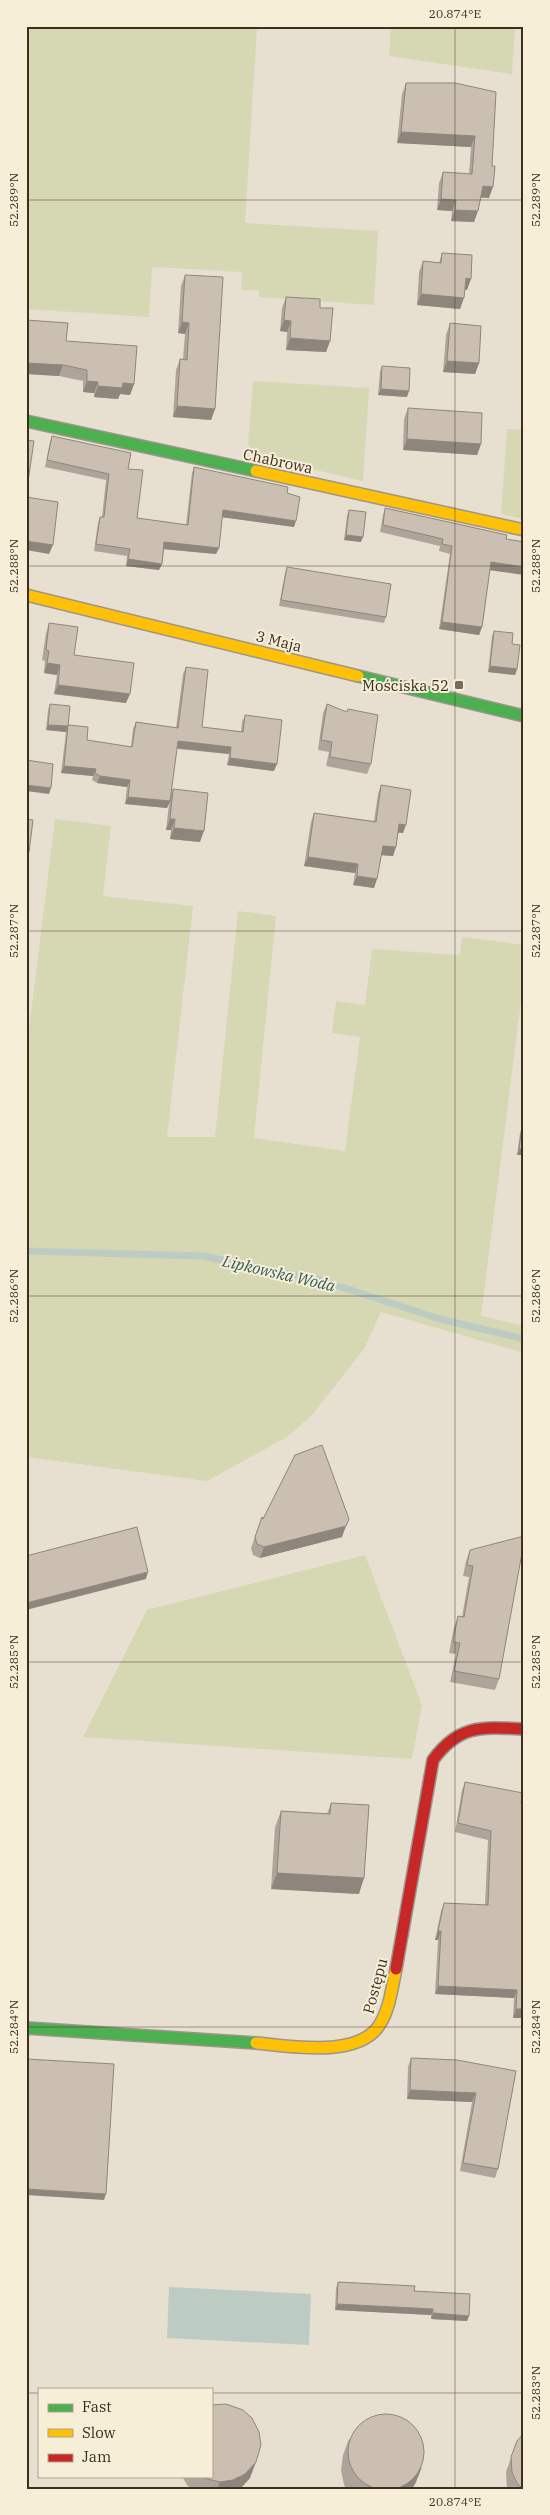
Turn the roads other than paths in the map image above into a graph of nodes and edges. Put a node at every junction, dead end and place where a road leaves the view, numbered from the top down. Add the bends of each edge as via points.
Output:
1 (26, 421) edge
2 (524, 530) edge
3 (26, 595) edge
4 (524, 716) edge
5 (524, 1729) edge
6 (26, 2028) edge

1 - 2 street, Chabrowa
3 - 4 street, 3 Maja
5 - 6 street, Postępu via 482,1727 462,1731 442,1746 433,1760 391,1995 380,2026 363,2041 342,2046 309,2047

